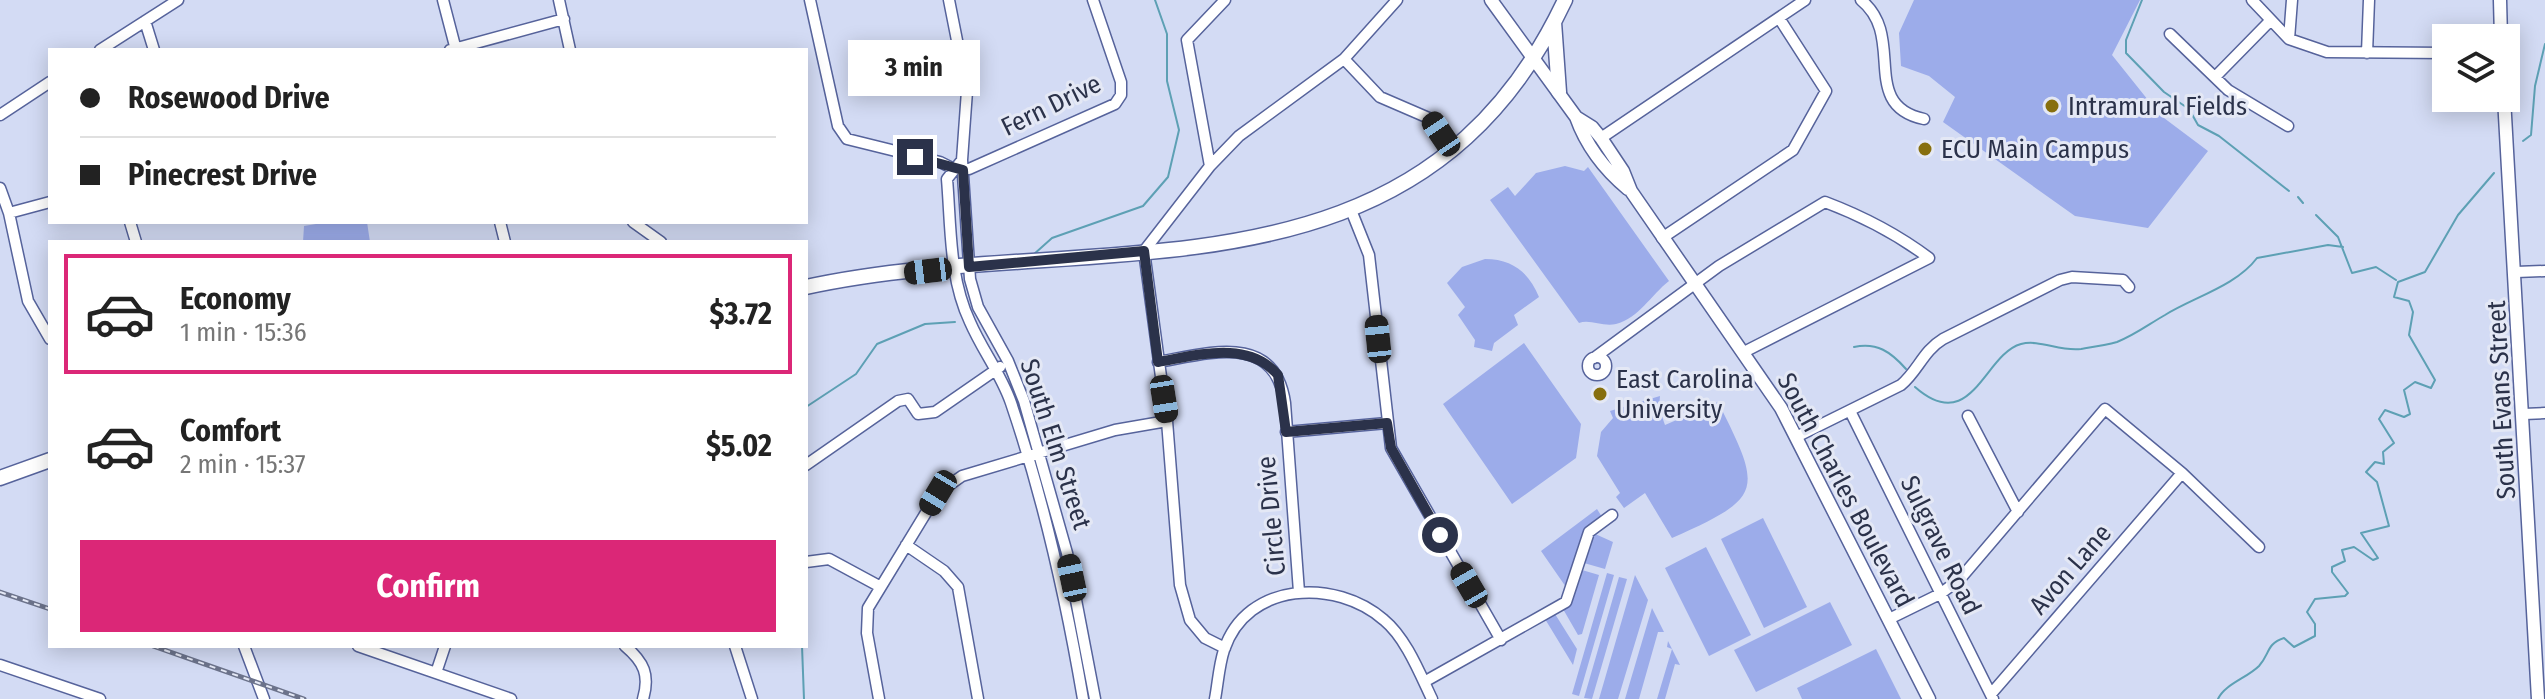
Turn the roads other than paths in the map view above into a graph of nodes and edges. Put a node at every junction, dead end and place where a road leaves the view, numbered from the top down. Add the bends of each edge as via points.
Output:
1 (178, 0) edge
2 (443, 0) edge
3 (559, 0) edge
4 (810, 0) edge
5 (949, 0) edge
6 (1093, 0) edge
7 (1225, 0) edge
8 (1397, 0) edge
9 (1491, 0) edge
10 (1565, 0) edge
11 (1805, 0) edge
12 (1861, 0) edge
13 (2252, 0) edge
14 (2292, 0) edge
15 (2369, 0) edge
16 (2500, 0) edge
17 (1779, 18) junction
18 (564, 19) junction
19 (145, 21) junction
20 (1554, 22) junction
21 (2269, 22) junction
22 (2501, 24) edge
23 (2170, 34) dead end
24 (2289, 39) junction
25 (103, 48) edge
26 (153, 48) edge
27 (454, 48) edge
28 (458, 48) edge
29 (570, 48) edge
30 (2367, 53) junction
31 (2432, 53) edge
32 (1534, 58) junction
33 (1344, 59) junction
34 (2216, 76) junction
35 (48, 83) edge
36 (1559, 92) junction
37 (2505, 112) edge
38 (0, 115) edge
39 (1576, 117) junction
40 (1924, 119) dead end
41 (2288, 126) dead end
42 (1601, 138) junction
43 (1451, 149) junction
44 (959, 166) junction
45 (1210, 166) junction
46 (0, 188) edge
47 (1631, 191) junction
48 (48, 203) edge
49 (1351, 210) junction
50 (9, 213) junction
51 (950, 213) junction
52 (965, 213) junction
53 (636, 224) edge
54 (658, 238) edge
55 (1662, 238) junction
56 (1144, 251) junction
57 (962, 268) junction
58 (2545, 271) edge
59 (2516, 272) junction
60 (1695, 284) junction
61 (808, 287) edge
62 (2129, 287) dead end
63 (978, 307) junction
64 (965, 311) junction
65 (48, 336) edge
66 (1611, 347) junction
67 (1744, 352) junction
68 (1594, 358) junction
69 (1008, 361) junction
70 (1158, 362) junction
71 (1606, 363) junction
72 (997, 369) junction
73 (1850, 411) junction
74 (2545, 413) edge
75 (2524, 414) junction
76 (1968, 416) dead end
77 (1167, 421) junction
78 (1387, 423) junction
79 (1286, 432) junction
80 (1796, 437) junction
81 (1039, 452) junction
82 (1027, 456) junction
83 (48, 461) edge
84 (808, 464) edge
85 (2182, 473) junction
86 (0, 478) edge
87 (2018, 512) junction
88 (1612, 515) dead end
89 (906, 545) junction
90 (2259, 547) dead end
91 (1061, 554) junction
92 (808, 562) edge
93 (879, 586) junction
94 (1299, 592) junction
95 (1940, 594) junction
96 (1889, 619) junction
97 (1077, 630) junction
98 (1501, 640) junction
99 (245, 648) edge
100 (364, 648) edge
101 (444, 648) edge
102 (627, 648) edge
103 (736, 648) edge
104 (1225, 648) junction
105 (0, 665) edge
106 (436, 673) junction
107 (1424, 682) junction
108 (1992, 697) edge
109 (100, 699) edge
110 (264, 699) edge
111 (511, 699) edge
112 (643, 699) edge
113 (752, 699) edge
114 (879, 699) edge
115 (978, 699) edge
116 (1083, 699) edge
117 (1095, 699) edge
118 (1215, 699) edge
119 (1432, 699) edge
120 (1929, 699) edge
121 (2538, 699) edge

1 - 19 street
2 - 27 street
3 - 18 street
4 - 44 street via 838,126 847,139
5 - 44 street, South Elm Street via 967,91
6 - 44 street, Fern Drive via 1119,72 1121,95 1115,104
7 - 45 street via 1187,40
8 - 33 street
9 - 32 main road, South Charles Boulevard
10 - 20 highway
11 - 17 street
12 - 40 street via 1883,32 1890,97 1905,115
13 - 21 street
14 - 24 street
15 - 30 street
16 - 22 main road
17 - 42 street
17 - 55 street via 1826,91 1793,150
18 - 28 street
18 - 29 street
19 - 25 street
19 - 26 street
20 - 32 highway
20 - 36 highway
21 - 24 street
21 - 34 street
23 - 34 street
24 - 30 street via 2327,52
30 - 31 street
32 - 36 main road, South Charles Boulevard
32 - 43 highway via 1499,103
33 - 43 street via 1380,97 1431,119
33 - 45 street via 1239,136
34 - 41 street via 2228,90
35 - 38 street
36 - 39 main road, South Charles Boulevard
37 - 59 main road, South Evans Street
39 - 42 main road, South Charles Boulevard
39 - 47 main road, South Charles Boulevard via 1613,176
42 - 47 main road, South Charles Boulevard
43 - 49 highway via 1402,184
44 - 51 street, South Elm Street via 947,179
44 - 52 street, South Elm Street
45 - 56 street
46 - 50 street
47 - 55 main road, South Charles Boulevard
48 - 50 street
49 - 56 highway via 1257,239
49 - 78 street via 1369,255
50 - 65 street via 28,301
51 - 52 street
51 - 57 street, South Elm Street
52 - 57 street, South Elm Street
53 - 54 street
55 - 60 main road, South Charles Boulevard
56 - 57 highway
56 - 70 street
57 - 61 highway
57 - 63 street, South Elm Street
57 - 64 street, South Elm Street
58 - 59 street
59 - 75 main road, South Evans Street
60 - 66 street
60 - 67 main road, South Charles Boulevard
60 - 67 street via 1825,202 1867,220 1929,258
62 - 73 street via 2123,280 2060,280 1943,339 1927,351 1908,380
63 - 64 street
63 - 69 street, South Elm Street
64 - 72 street, South Elm Street
66 - 68 street
66 - 71 street
67 - 80 main road, South Charles Boulevard
68 - 71 street
68 - 71 street via 1588,367 1593,374 1604,373
69 - 72 street
69 - 81 street, South Elm Street
70 - 77 street
70 - 79 street, Circle Drive via 1251,353 1278,375
72 - 82 street, South Elm Street
72 - 84 street via 935,412 918,414 908,399 898,401
73 - 80 street
73 - 95 street, Sulgrave Road
74 - 75 street
75 - 121 main road, South Evans Street
76 - 87 street
77 - 81 street
77 - 104 street via 1180,585 1190,620 1205,638
78 - 79 street
78 - 98 street via 1397,460
79 - 94 street, Circle Drive
80 - 96 main road, South Charles Boulevard
81 - 82 street
81 - 91 street, South Elm Street
82 - 89 street via 962,476 938,493
82 - 91 street, South Elm Street
83 - 86 highway
85 - 87 street via 2105,409
85 - 90 street
85 - 108 street, Avon Lane
87 - 95 street via 1960,579
88 - 98 street via 1589,532 1566,602
89 - 93 street
89 - 115 street via 958,587
91 - 97 street, South Elm Street
92 - 93 street via 829,559
93 - 114 street via 866,617
94 - 104 street via 1257,605
94 - 107 street via 1334,593 1363,604 1387,622
95 - 96 street
95 - 108 street, Sulgrave Road
96 - 120 main road, South Charles Boulevard
97 - 116 street, South Elm Street
97 - 117 street, South Elm Street
98 - 107 street
99 - 110 street
100 - 106 street
101 - 106 street
102 - 112 street via 645,667
103 - 113 street
104 - 118 street
105 - 109 street
106 - 111 street
107 - 119 street

